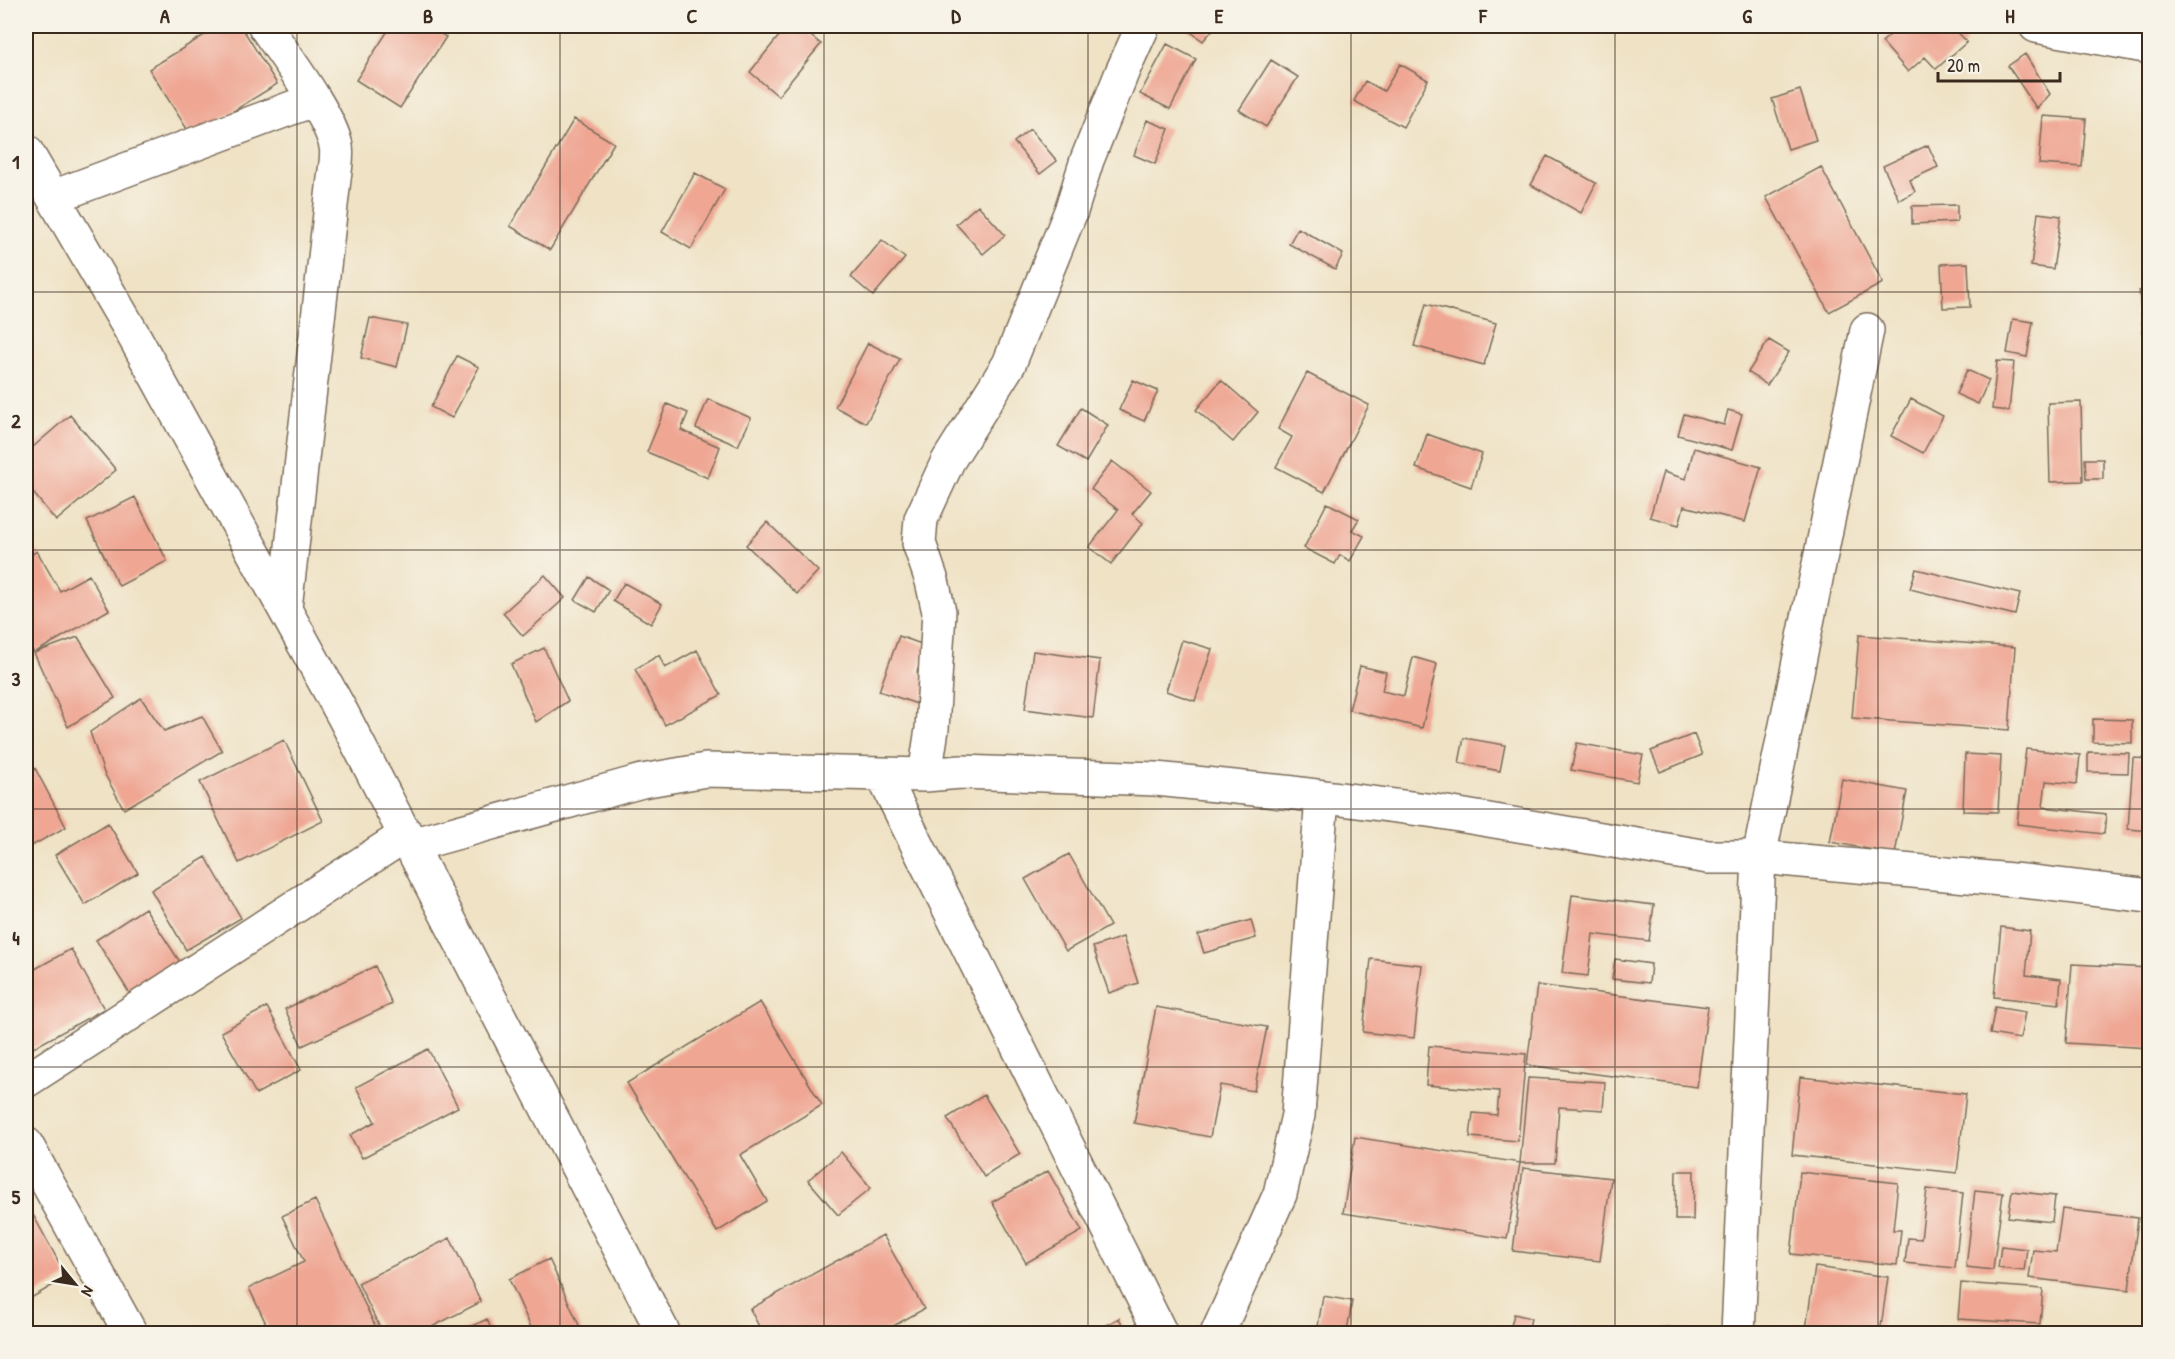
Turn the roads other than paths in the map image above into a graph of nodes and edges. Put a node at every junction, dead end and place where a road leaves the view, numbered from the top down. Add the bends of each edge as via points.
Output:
1 (265, 26) edge
2 (1143, 26) edge
3 (2036, 26) edge
4 (2086, 30) edge
5 (2150, 47) edge
6 (313, 100) junction
7 (26, 151) edge
8 (53, 197) junction
9 (1867, 330) dead end
10 (285, 609) junction
11 (882, 774) junction
12 (925, 775) junction
13 (1322, 797) junction
14 (410, 840) junction
15 (1759, 857) junction
16 (2150, 896) edge
17 (26, 1081) edge
18 (26, 1144) edge
19 (131, 1334) edge
20 (664, 1334) edge
21 (1161, 1334) edge
22 (1217, 1334) edge
23 (1738, 1334) edge

1 - 6 street
2 - 12 street via 1009,364 948,461 921,519 919,543 939,612 932,729
3 - 4 street
4 - 5 street
6 - 8 street
6 - 10 street via 336,147
7 - 8 street
8 - 10 street
9 - 15 street
10 - 14 street
11 - 12 street
11 - 14 street via 706,770 642,781
11 - 21 street
12 - 13 street via 961,772 1156,779
13 - 15 street via 1435,811 1708,856
13 - 22 street via 1298,1115 1280,1194
14 - 17 street
14 - 20 street
15 - 16 street
15 - 23 street
18 - 19 street

